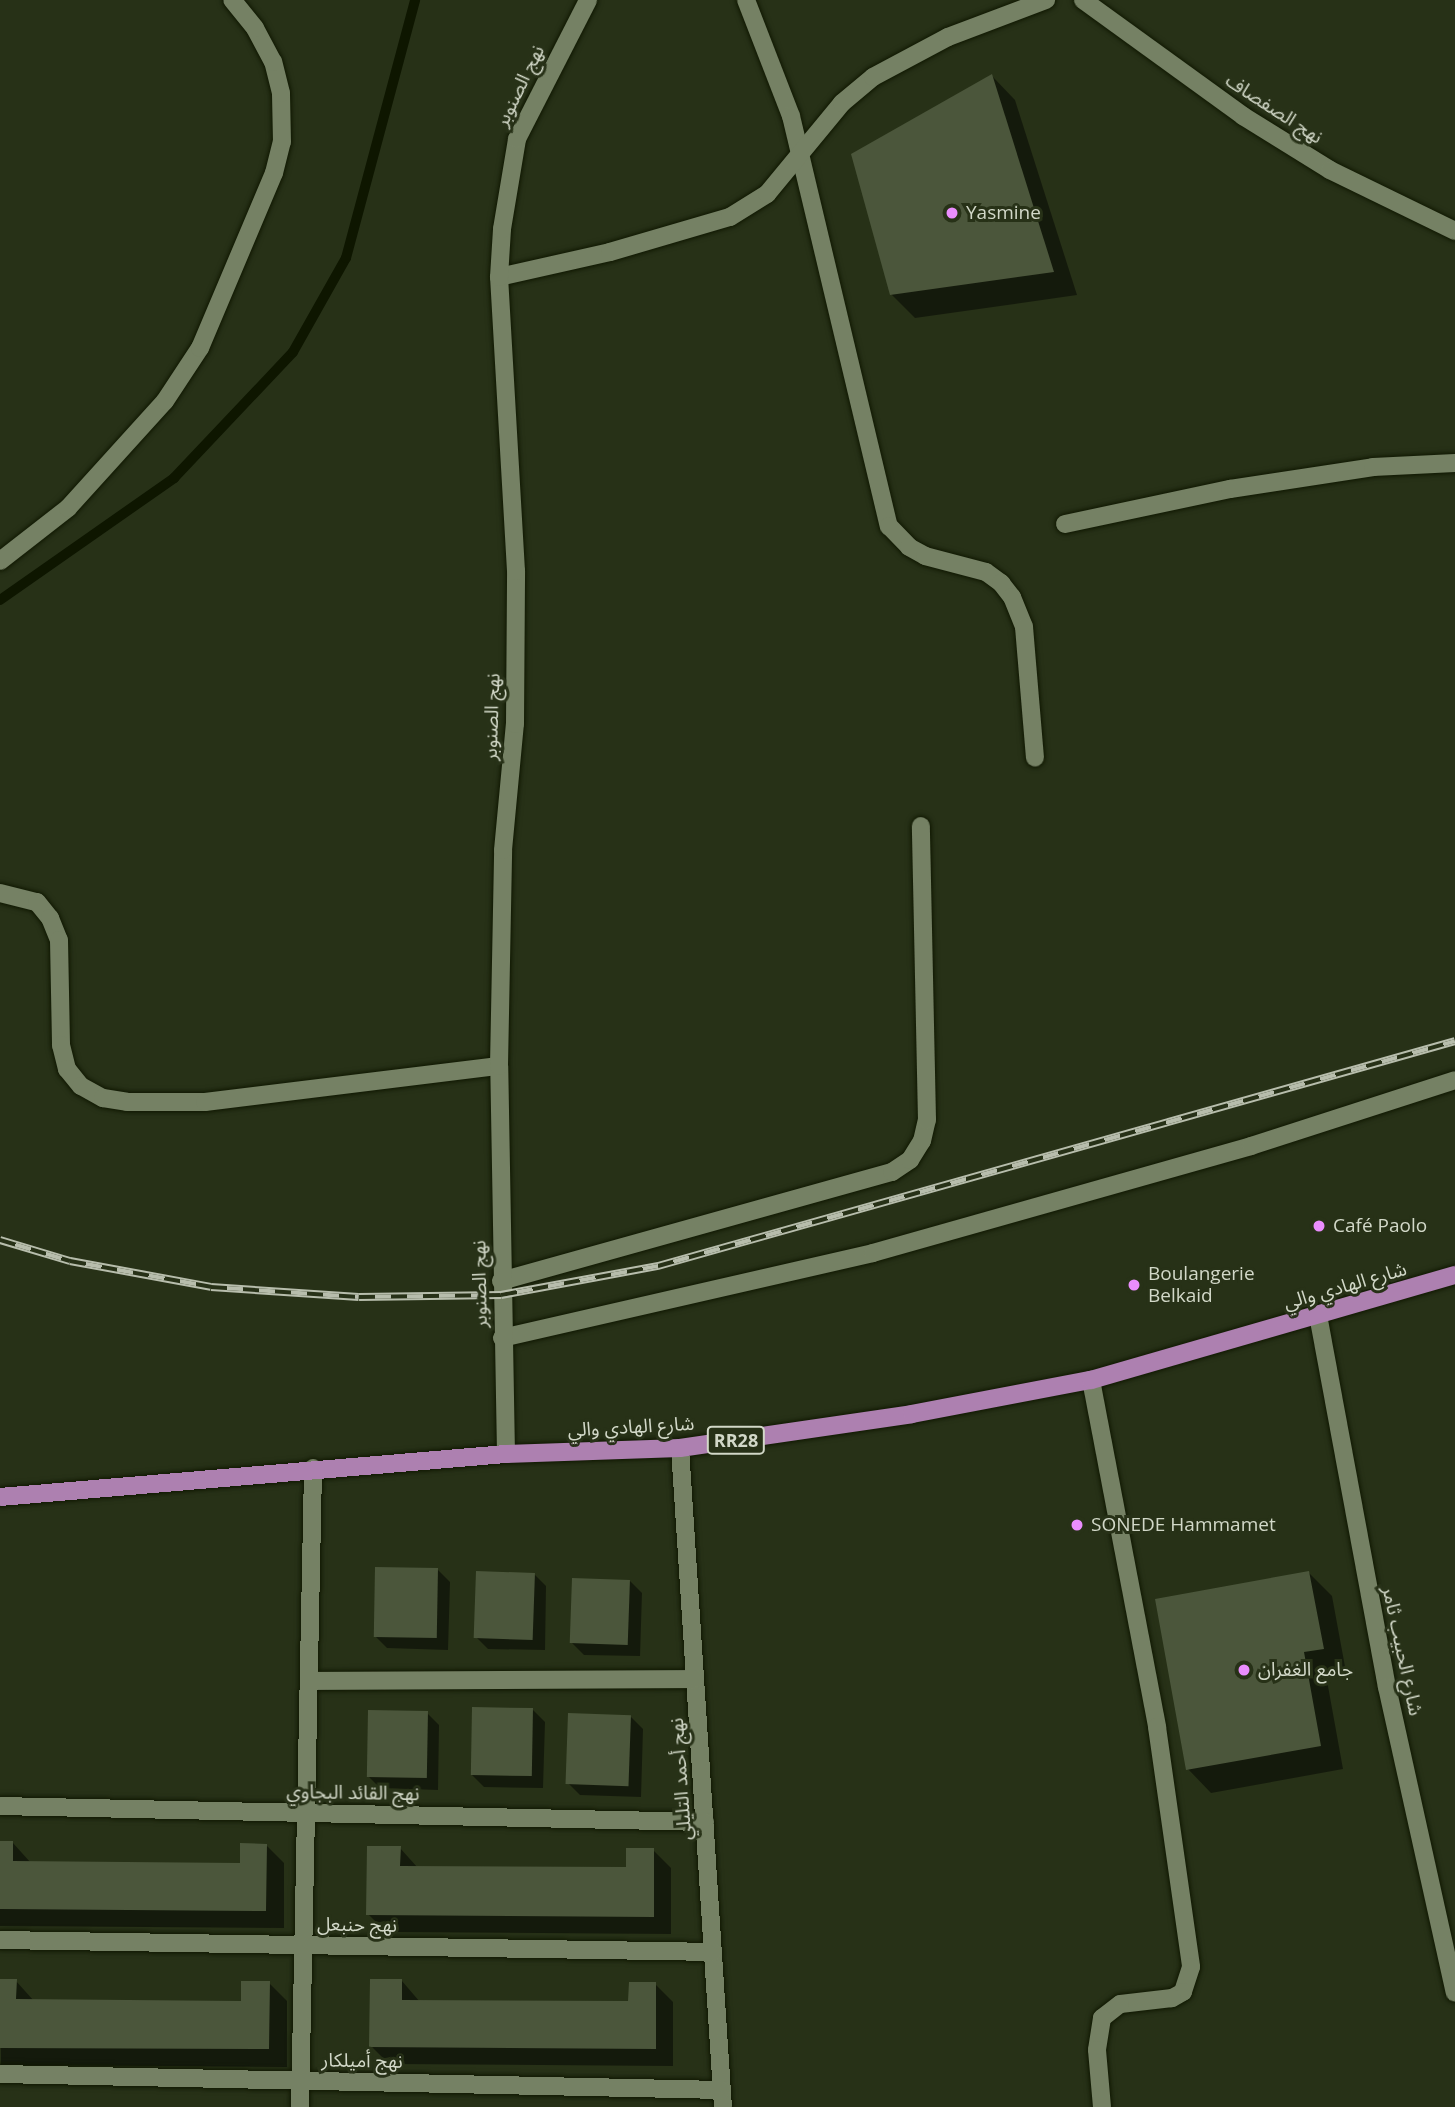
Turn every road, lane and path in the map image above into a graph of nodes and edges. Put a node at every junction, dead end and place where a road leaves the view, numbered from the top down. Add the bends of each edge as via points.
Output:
1 (232, 0) edge
2 (588, 0) edge
3 (746, 0) edge
4 (1046, 0) edge
5 (1083, 0) edge
6 (801, 156) junction
7 (1455, 231) edge
8 (499, 276) junction
9 (1455, 463) edge
10 (1065, 524) dead end
11 (0, 561) edge
12 (1035, 758) dead end
13 (922, 826) dead end
14 (0, 893) edge
15 (499, 1066) junction
16 (1455, 1080) edge
17 (1455, 1275) edge
18 (500, 1281) junction
19 (1318, 1315) junction
20 (502, 1338) junction
21 (1091, 1380) junction
22 (680, 1448) junction
23 (506, 1454) junction
24 (313, 1468) junction
25 (0, 1497) edge
26 (695, 1679) junction
27 (309, 1681) junction
28 (0, 1806) edge
29 (306, 1813) junction
30 (705, 1822) junction
31 (0, 1940) edge
32 (303, 1945) junction
33 (713, 1952) junction
34 (1450, 1952) edge
35 (1455, 1993) edge
36 (0, 2074) edge
37 (300, 2081) junction
38 (723, 2099) edge
39 (300, 2107) edge
40 (1102, 2107) edge

1 - 11 street via 255,28 281,93 282,142 274,173 200,348 165,401 68,509
2 - 8 street, نهج الصنوبر via 517,138 505,197
3 - 6 street via 791,116
4 - 6 street via 948,37 873,77 842,103
5 - 7 street, نهج الصفصاف via 1243,116 1329,170
6 - 8 street via 767,194 730,217 610,253
6 - 12 street via 889,526 925,556 986,572 1012,597 1024,627
8 - 15 street, نهج الصنوبر via 516,599 515,724 503,850
9 - 10 street via 1373,467 1243,487
13 - 18 street via 927,1120 922,1141 910,1160 892,1172
14 - 15 street via 37,902 50,918 59,940 61,1045 67,1069 81,1086 103,1097 127,1102 205,1102
15 - 18 street, نهج الصنوبر
16 - 20 street via 1251,1146 873,1252
17 - 19 main road, شارع الهادي والي / RR28
18 - 20 street, نهج الصنوبر
19 - 21 main road, شارع الهادي والي / RR28
19 - 34 street, شارع الحبيب ثامر via 1387,1688
20 - 23 street, نهج الصنوبر
21 - 22 main road, شارع الهادي والي / RR28 via 912,1414
21 - 40 street via 1157,1727 1191,1967 1183,1992 1172,1998 1121,2004 1102,2018 1097,2050
22 - 23 main road, شارع الهادي والي / RR28
22 - 26 street, نهج أحمد التليلي
23 - 24 main road, شارع الهادي والي / RR28
24 - 25 main road, شارع الهادي والي / RR28
24 - 27 street
26 - 27 street
26 - 30 street, نهج أحمد التليلي
27 - 29 street
28 - 29 street, نهج القائد البجاوي
29 - 30 street, نهج القائد البجاوي
29 - 32 street
30 - 33 street, نهج أحمد التليلي
31 - 32 street, نهج حنبعل
32 - 33 street, نهج حنبعل
32 - 37 street
33 - 38 street, نهج أحمد التليلي
34 - 35 street, شارع الحبيب ثامر
36 - 37 street, نهج أميلكار
37 - 38 street, نهج أميلكار
37 - 39 street

